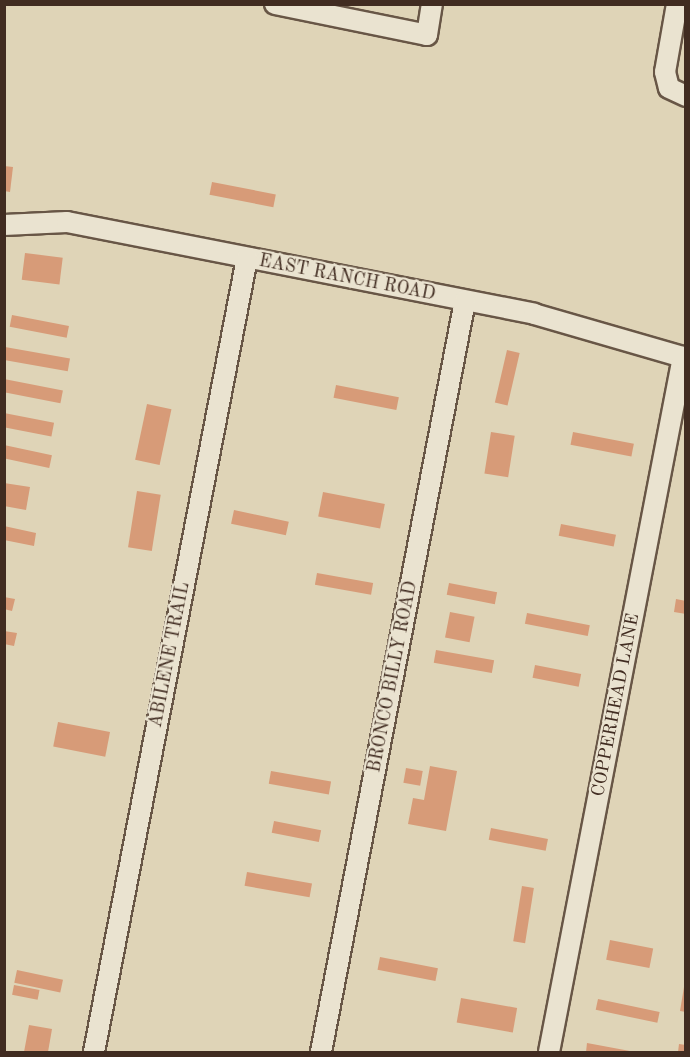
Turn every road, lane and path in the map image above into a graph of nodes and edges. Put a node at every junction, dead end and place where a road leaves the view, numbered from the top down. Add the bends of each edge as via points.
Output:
1 (275, 4) edge
2 (432, 4) edge
3 (677, 4) edge
4 (686, 96) edge
5 (4, 225) edge
6 (247, 258) junction
7 (465, 301) junction
8 (684, 358) edge
9 (94, 1053) edge
10 (321, 1053) edge
11 (549, 1053) edge

1 - 2 street via 426,35
3 - 4 street via 665,72 669,88
5 - 6 street, EAST RANCH ROAD via 67,222
6 - 7 street, EAST RANCH ROAD
6 - 9 street, ABILENE TRAIL
7 - 8 street, EAST RANCH ROAD via 534,314
7 - 10 street, BRONCO BILLY ROAD
8 - 11 street, COPPERHEAD LANE

